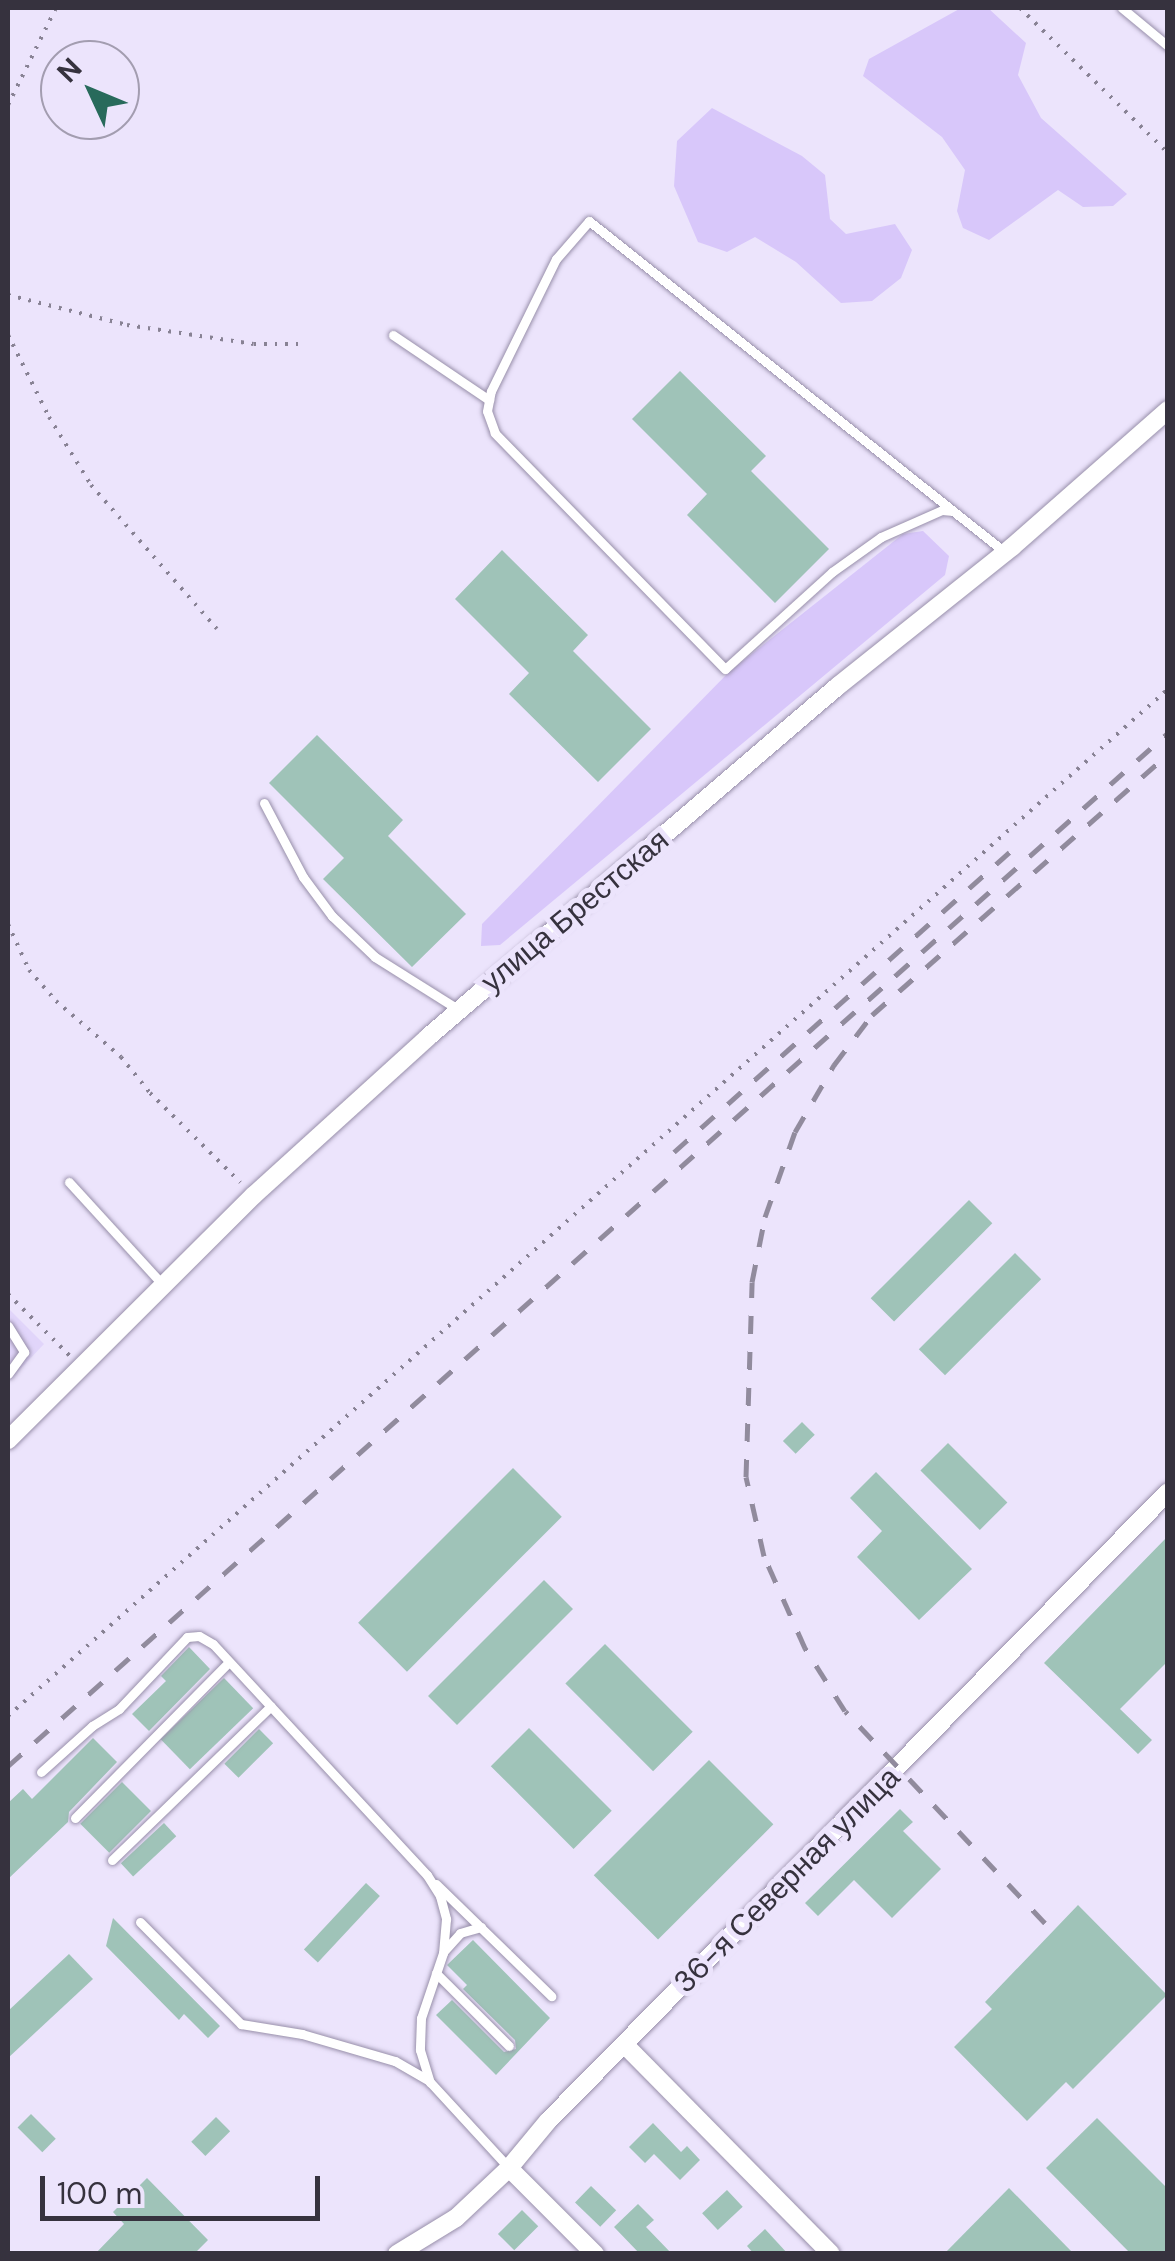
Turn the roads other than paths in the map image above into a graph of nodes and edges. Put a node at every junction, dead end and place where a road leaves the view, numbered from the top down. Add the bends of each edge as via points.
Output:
1 (1122, 8) edge
2 (1168, 46) edge
3 (393, 335) dead end
4 (489, 400) junction
5 (1168, 410) edge
6 (953, 511) junction
7 (1006, 552) junction
8 (264, 803) dead end
9 (460, 1010) junction
10 (69, 1182) dead end
11 (163, 1285) junction
12 (8, 1326) edge
13 (8, 1374) edge
14 (8, 1437) edge
15 (1168, 1492) edge
16 (229, 1662) junction
17 (270, 1706) junction
18 (41, 1772) dead end
19 (75, 1818) dead end
20 (112, 1860) dead end
21 (427, 1875) junction
22 (140, 1922) dead end
23 (481, 1927) junction
24 (442, 1953) junction
25 (436, 1974) junction
26 (551, 1996) dead end
27 (624, 2045) junction
28 (509, 2046) dead end
29 (430, 2082) junction
30 (509, 2168) junction
31 (417, 2249) edge
32 (397, 2254) edge
33 (595, 2254) edge
34 (831, 2254) edge

1 - 2 lane
3 - 4 lane
4 - 6 lane via 495,433 725,669 881,537
4 - 6 lane via 556,259 588,221
5 - 7 street, улица Брестская
6 - 7 lane
7 - 9 street, улица Брестская via 838,686
8 - 9 lane via 332,916 375,957
9 - 11 street, улица Брестская
10 - 11 lane
11 - 14 street, улица Брестская
12 - 13 lane via 24,1352
15 - 27 street, 36-я Северная улица
16 - 17 lane
16 - 18 lane via 198,1636 187,1637 120,1710
16 - 19 lane
17 - 20 lane
17 - 21 lane
21 - 23 lane
21 - 24 lane via 446,1919
22 - 29 lane via 241,2024 395,2061
23 - 24 lane via 460,1933
23 - 26 lane
24 - 25 lane
25 - 28 lane
25 - 29 lane via 420,2034
27 - 30 street, 36-я Северная улица
27 - 34 street
29 - 30 lane
30 - 31 street, 36-я Северная улица
30 - 33 street
31 - 32 street, 36-я Северная улица

